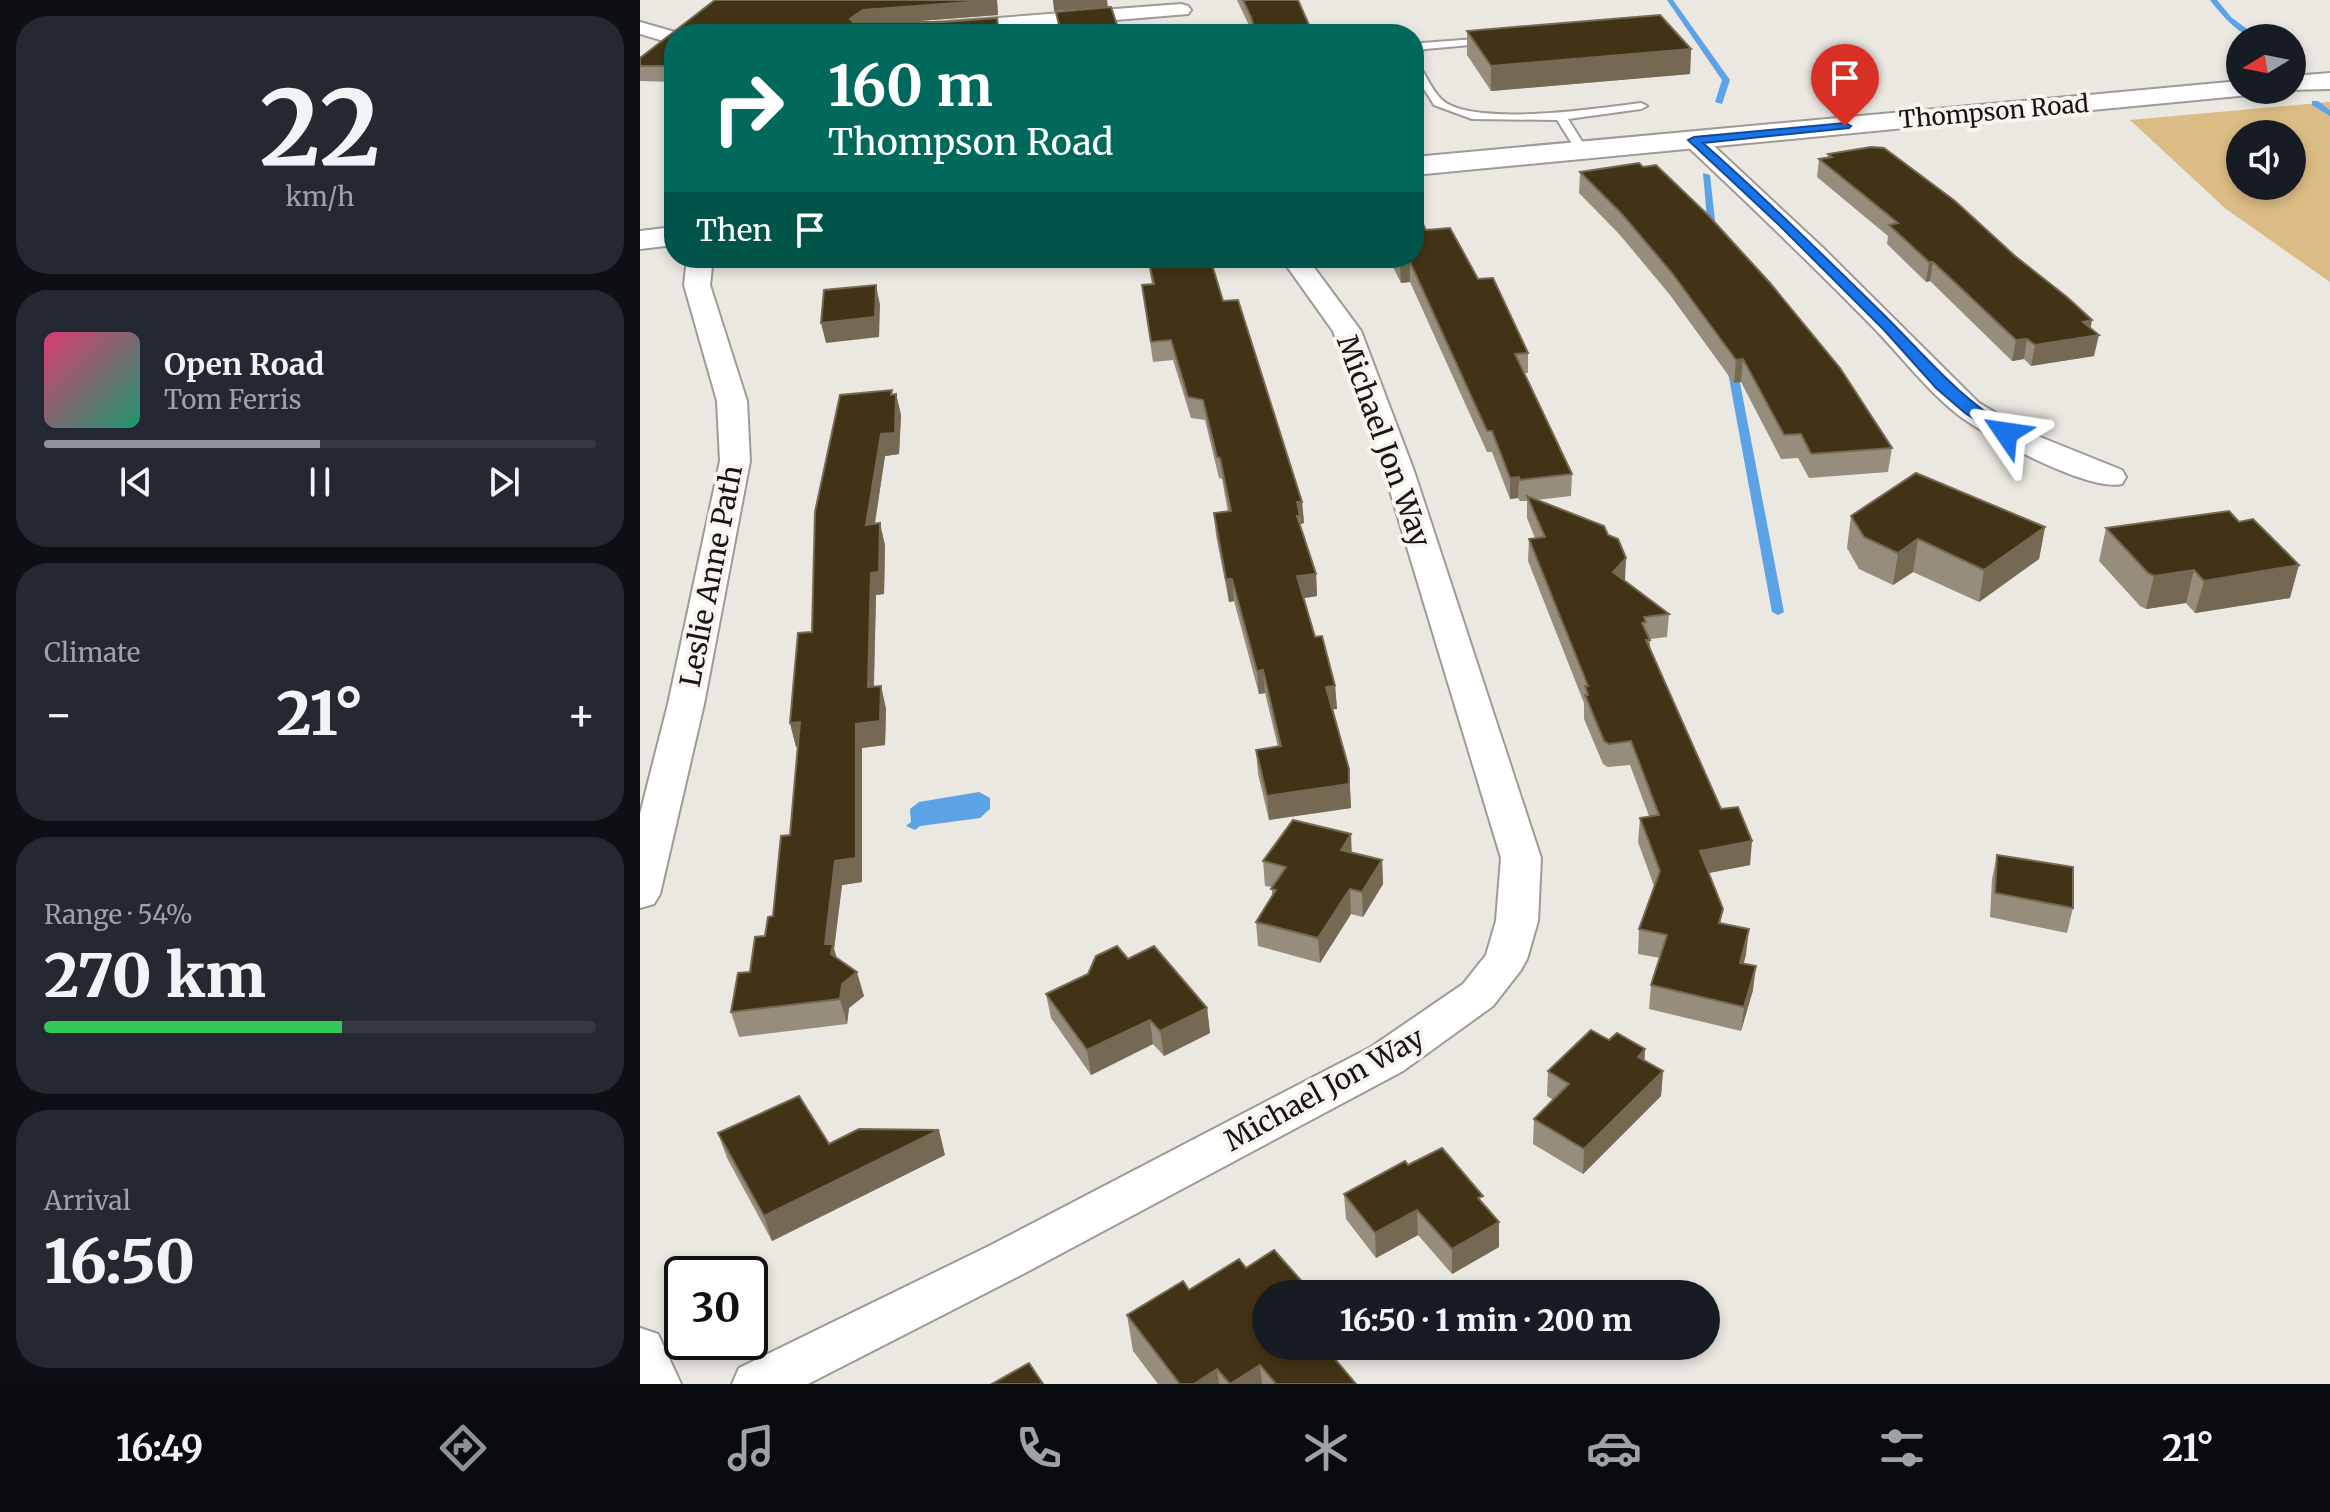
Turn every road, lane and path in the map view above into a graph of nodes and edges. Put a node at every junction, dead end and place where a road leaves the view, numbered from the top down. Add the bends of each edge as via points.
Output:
1 (1179, 5) edge
2 (974, 24) edge
3 (1186, 24) edge
4 (640, 28) edge
5 (664, 35) edge
6 (1498, 40) edge
7 (1424, 46) edge
8 (1424, 81) edge
9 (2330, 81) edge
10 (2306, 83) edge
11 (2226, 90) edge
12 (1641, 106) dead end
13 (1561, 117) junction
14 (1694, 140) junction
15 (1582, 151) junction
16 (1424, 165) edge
17 (664, 237) edge
18 (640, 240) edge
19 (699, 268) edge
20 (1301, 268) edge
21 (2111, 477) dead end
22 (640, 894) edge
23 (640, 1350) edge
24 (655, 1384) edge
25 (758, 1384) edge

1 - 2 street
1 - 3 street
4 - 5 street
6 - 7 lane
8 - 13 lane via 1438,103 1472,116
9 - 10 street
11 - 14 street, Thompson Road
12 - 13 lane
13 - 15 lane
14 - 15 street, Thompson Road
14 - 21 street via 1970,410 2047,453
15 - 16 street, Thompson Road
17 - 18 street
19 - 22 street, Leslie Anne Path via 697,285 732,401 735,461 686,704
20 - 25 street, Michael Jon Way via 1347,331 1399,471 1521,858 1517,921 1506,959 1478,995 1387,1059
23 - 24 street

